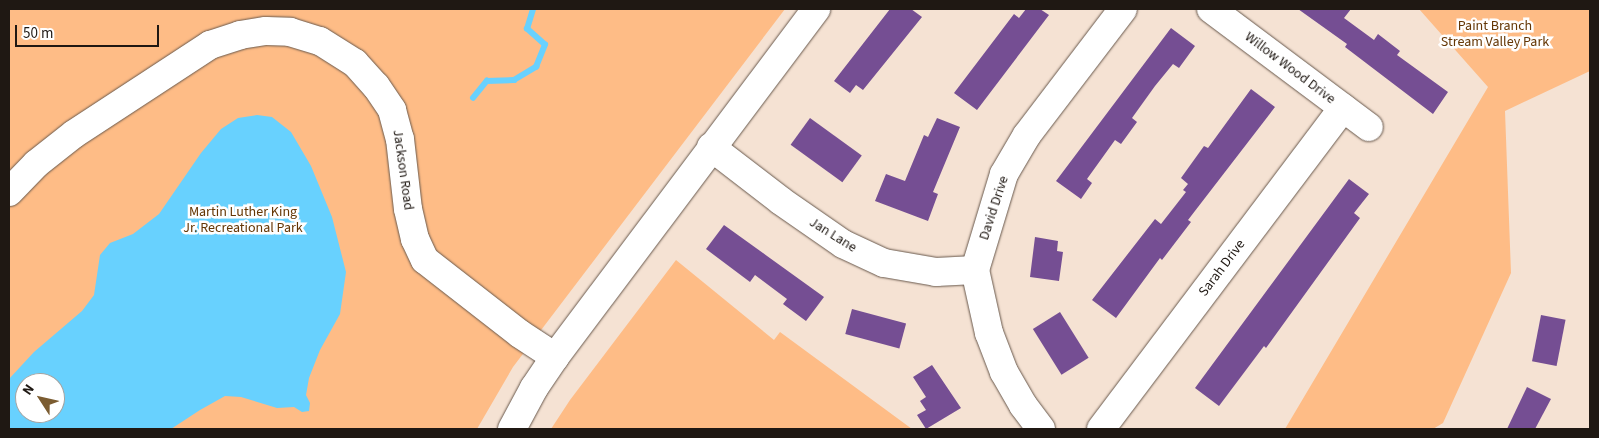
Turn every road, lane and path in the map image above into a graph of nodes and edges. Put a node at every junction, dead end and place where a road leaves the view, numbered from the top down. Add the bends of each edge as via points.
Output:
1 (816, 9) edge
2 (1123, 9) edge
3 (1211, 9) edge
4 (1343, 108) junction
5 (1369, 128) dead end
6 (712, 147) junction
7 (9, 192) edge
8 (975, 270) junction
9 (555, 357) junction
10 (512, 429) edge
11 (1041, 429) edge
12 (1100, 429) edge

1 - 6 street
2 - 8 street, David Drive via 1027,135 1004,174
3 - 4 street, Willow Wood Drive
4 - 5 street, Willow Wood Drive
4 - 12 street, Sarah Drive
6 - 8 street, Jan Lane via 843,244 884,263 936,272
6 - 9 street
7 - 9 street, Jackson Road via 36,164 74,134 210,46 240,35 266,31 297,34 320,41 355,63 392,110 400,139 408,209 415,239 425,260
8 - 11 street, David Drive via 989,333 1004,372
9 - 10 street

